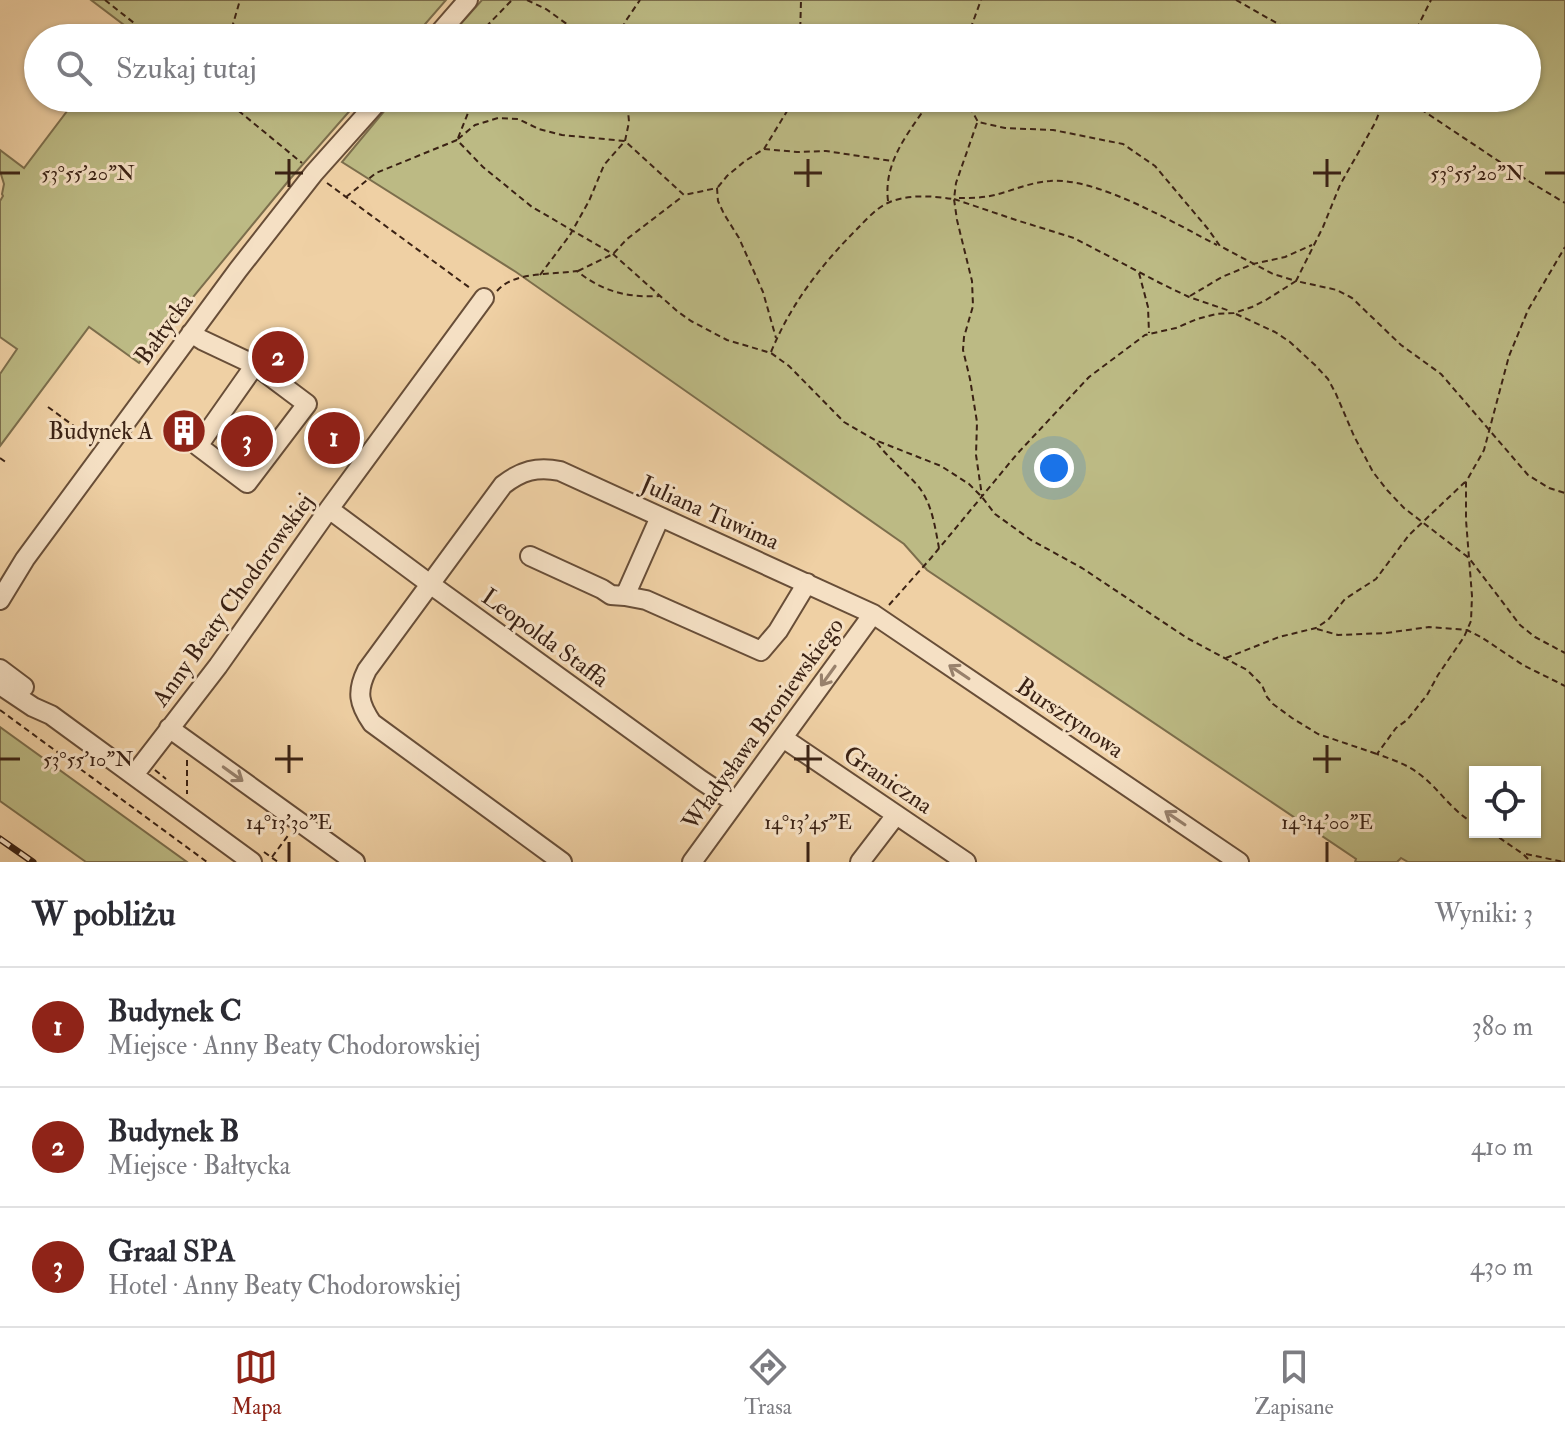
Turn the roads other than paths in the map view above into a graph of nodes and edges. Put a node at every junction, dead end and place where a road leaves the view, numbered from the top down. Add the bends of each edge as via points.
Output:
1 (468, 0) edge
2 (447, 24) edge
3 (368, 112) edge
4 (490, 295) road end
5 (191, 333) junction
6 (255, 365) junction
7 (329, 509) junction
8 (660, 517) junction
9 (530, 556) dead end
10 (807, 583) junction
11 (430, 584) junction
12 (625, 596) junction
13 (0, 600) edge
14 (878, 613) junction
15 (0, 669) edge
16 (0, 685) edge
17 (51, 715) junction
18 (169, 728) junction
19 (783, 738) junction
20 (134, 775) junction
21 (734, 802) junction
22 (896, 815) junction
23 (252, 862) edge
24 (355, 862) edge
25 (562, 862) edge
26 (692, 862) edge
27 (860, 862) edge
28 (966, 862) edge
29 (1239, 862) edge

1 - 2 street
3 - 5 street, Bałtycka via 314,173
4 - 7 street, Anny Beaty Chodorowskiej
5 - 6 street
5 - 13 street, Bałtycka
6 - 6 street via 307,404 247,483 198,446
7 - 11 street, Leopolda Staffa
7 - 18 street, Anny Beaty Chodorowskiej
8 - 10 street, Juliana Tuwima
8 - 11 street, Juliana Tuwima via 560,471 525,471 503,485
8 - 12 street
9 - 12 street via 611,595
10 - 12 street via 761,651 646,600
10 - 14 street, Juliana Tuwima
11 - 21 street, Leopolda Staffa
11 - 25 street via 367,670 359,696 362,708 372,723
14 -> 19 street, Władysława Broniewskiego
29 -> 14 street, Bursztynowa
15 - 17 street via 39,698
16 - 17 street
17 - 20 street
18 - 20 street, Anny Beaty Chodorowskiej
18 -> 24 street
19 - 21 street, Władysława Broniewskiego
19 - 22 street, Graniczna
20 - 23 street
21 - 26 street, Władysława Broniewskiego
22 - 27 street
22 - 28 street, Graniczna

